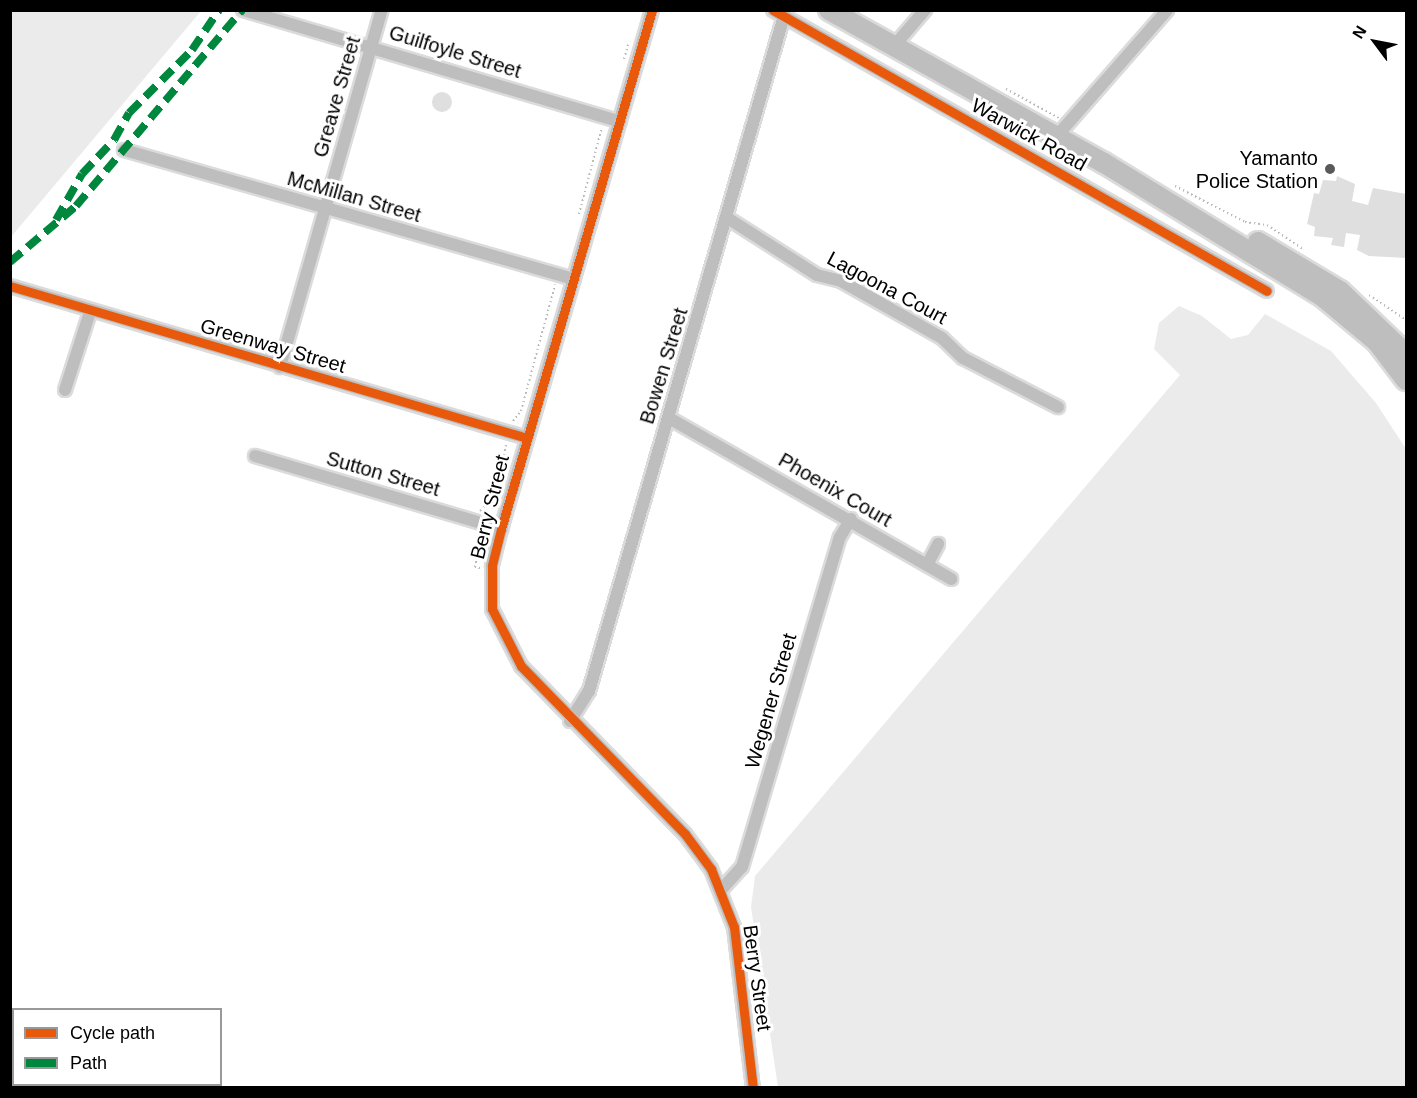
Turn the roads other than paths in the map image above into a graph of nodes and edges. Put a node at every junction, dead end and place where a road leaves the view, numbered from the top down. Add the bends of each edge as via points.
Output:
1 (243, 10) edge
2 (382, 10) edge
3 (652, 10) edge
4 (829, 10) edge
5 (925, 10) edge
6 (1167, 10) edge
7 (779, 14) edge
8 (894, 46) junction
9 (371, 47) junction
10 (620, 122) junction
11 (1062, 131) junction
12 (124, 150) dead end
13 (1104, 163) junction
14 (325, 209) junction
15 (729, 219) junction
16 (573, 279) junction
17 (10, 286) edge
18 (1267, 291) dead end
19 (90, 312) junction
20 (1407, 354) edge
21 (280, 367) junction
22 (1407, 380) edge
23 (65, 390) dead end
24 (1058, 407) dead end
25 (669, 418) junction
26 (526, 438) junction
27 (255, 456) dead end
28 (851, 519) junction
29 (501, 529) junction
30 (939, 544) dead end
31 (927, 565) junction
32 (951, 579) dead end
33 (570, 722) junction
34 (721, 890) junction
35 (753, 1088) edge

1 - 9 street, Guilfoyle Street
2 - 9 street, Greave Street
3 - 10 street, Berry Street
4 - 8 main road, Warwick Road
5 - 8 street
6 - 11 street
7 - 15 street, Bowen Street
7 - 18 street, Warwick Road
8 - 11 main road, Warwick Road
9 - 10 street, Guilfoyle Street
9 - 14 street, Greave Street
10 - 16 street, Berry Street
11 - 13 main road, Warwick Road
12 - 14 street, McMillan Street
13 - 20 main road, Warwick Road via 1312,272 1372,316
13 - 22 main road, Warwick Road via 1322,296 1377,342
14 - 16 street, McMillan Street
14 - 21 street, Greave Street
15 - 24 street, Lagoona Court via 817,275 841,281 942,338 963,358
15 - 25 street, Bowen Street
16 - 26 street, Berry Street
17 - 19 street, Greenway Street
19 - 21 street, Greenway Street
19 - 23 street
21 - 26 street, Greenway Street
25 - 28 street, Phoenix Court via 749,460 785,489
25 - 33 street, Bowen Street via 589,691
26 - 29 street, Berry Street
27 - 29 street, Sutton Street
28 - 31 street, Phoenix Court via 904,557
28 - 34 street, Wegener Street via 840,537 742,867
29 - 33 street, Berry Street via 492,572 492,609 521,666
30 - 31 street
31 - 32 street, Phoenix Court
33 - 34 street, Berry Street via 686,834
34 - 35 street, Berry Street via 734,927

